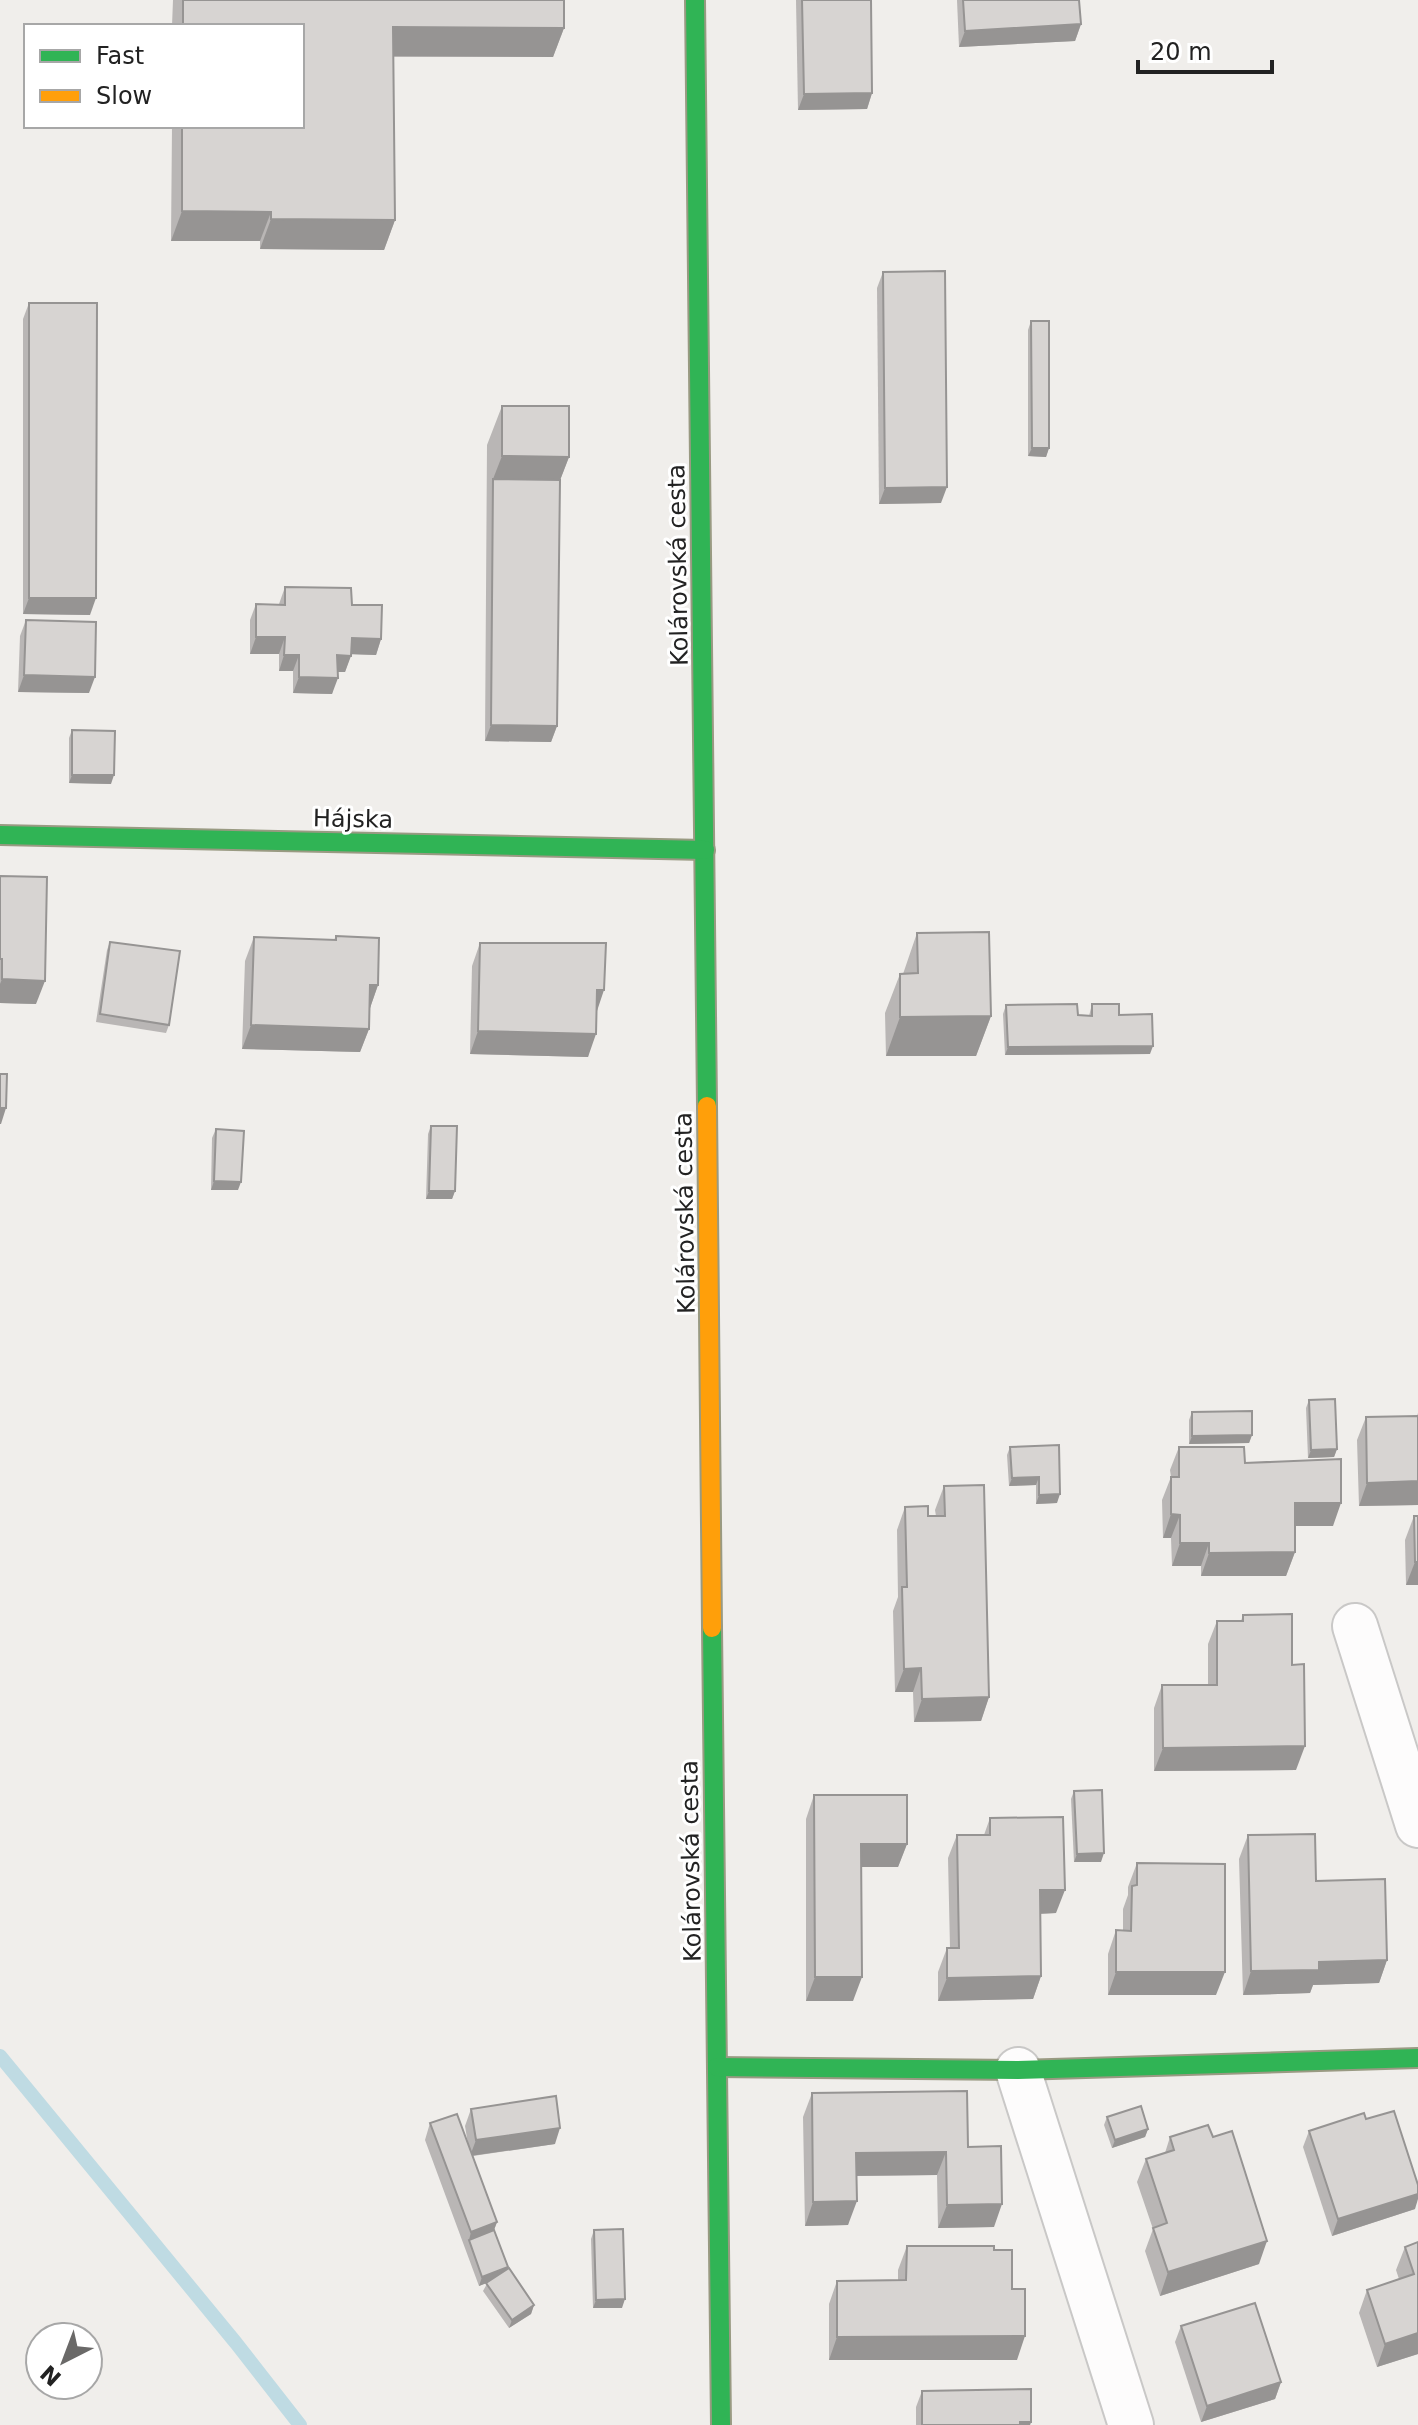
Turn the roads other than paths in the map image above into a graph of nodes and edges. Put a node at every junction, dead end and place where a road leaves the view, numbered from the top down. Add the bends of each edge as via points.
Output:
1 (695, 0) edge
2 (0, 835) edge
3 (705, 850) junction
4 (1355, 1626) dead end
5 (1418, 1825) edge
6 (1418, 2058) edge
7 (717, 2067) junction
8 (1018, 2070) junction
9 (721, 2425) edge
10 (1131, 2425) edge

1 - 3 main road, Kolárovská cesta
2 - 3 main road, Hájska
3 - 7 main road, Kolárovská cesta
4 - 5 street
6 - 8 main road
7 - 8 main road
7 - 9 main road, Kolárovská cesta
8 - 10 street

